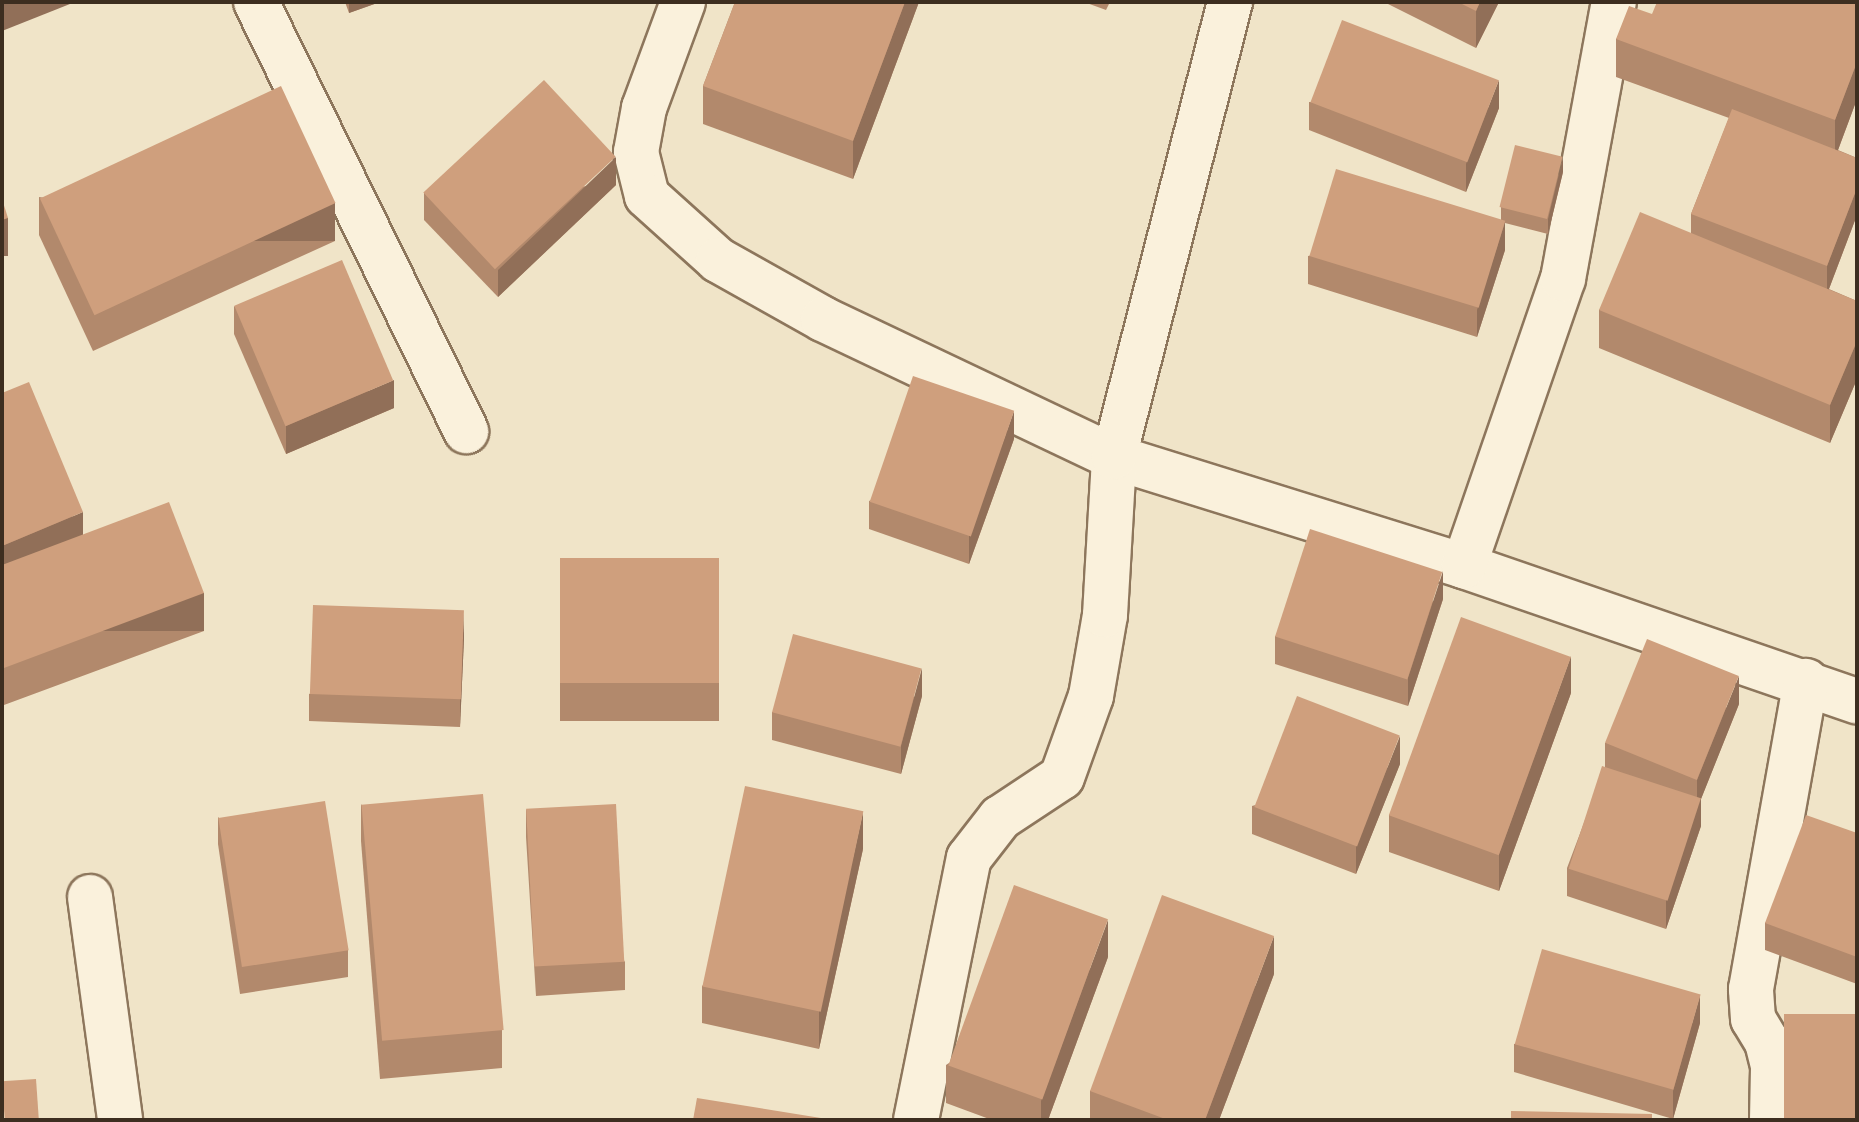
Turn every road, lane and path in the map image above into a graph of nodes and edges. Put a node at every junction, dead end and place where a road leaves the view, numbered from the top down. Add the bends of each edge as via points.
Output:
1 (256, 2) edge
2 (683, 2) edge
3 (1230, 2) edge
4 (1614, 2) edge
5 (466, 431) dead end
6 (1114, 457) junction
7 (1464, 566) junction
8 (1806, 681) junction
9 (1857, 701) edge
10 (90, 897) dead end
11 (120, 1120) edge
12 (916, 1120) edge
13 (1772, 1120) edge

1 - 5 street
2 - 6 street via 644,108 636,152 647,196 718,260 823,319
3 - 6 street
4 - 7 street via 1563,279
6 - 7 street
6 - 12 street via 1105,615 1091,696 1062,777 1000,818 969,858
7 - 8 street
8 - 9 street
8 - 13 street via 1751,989 1753,1019 1773,1066
10 - 11 street

